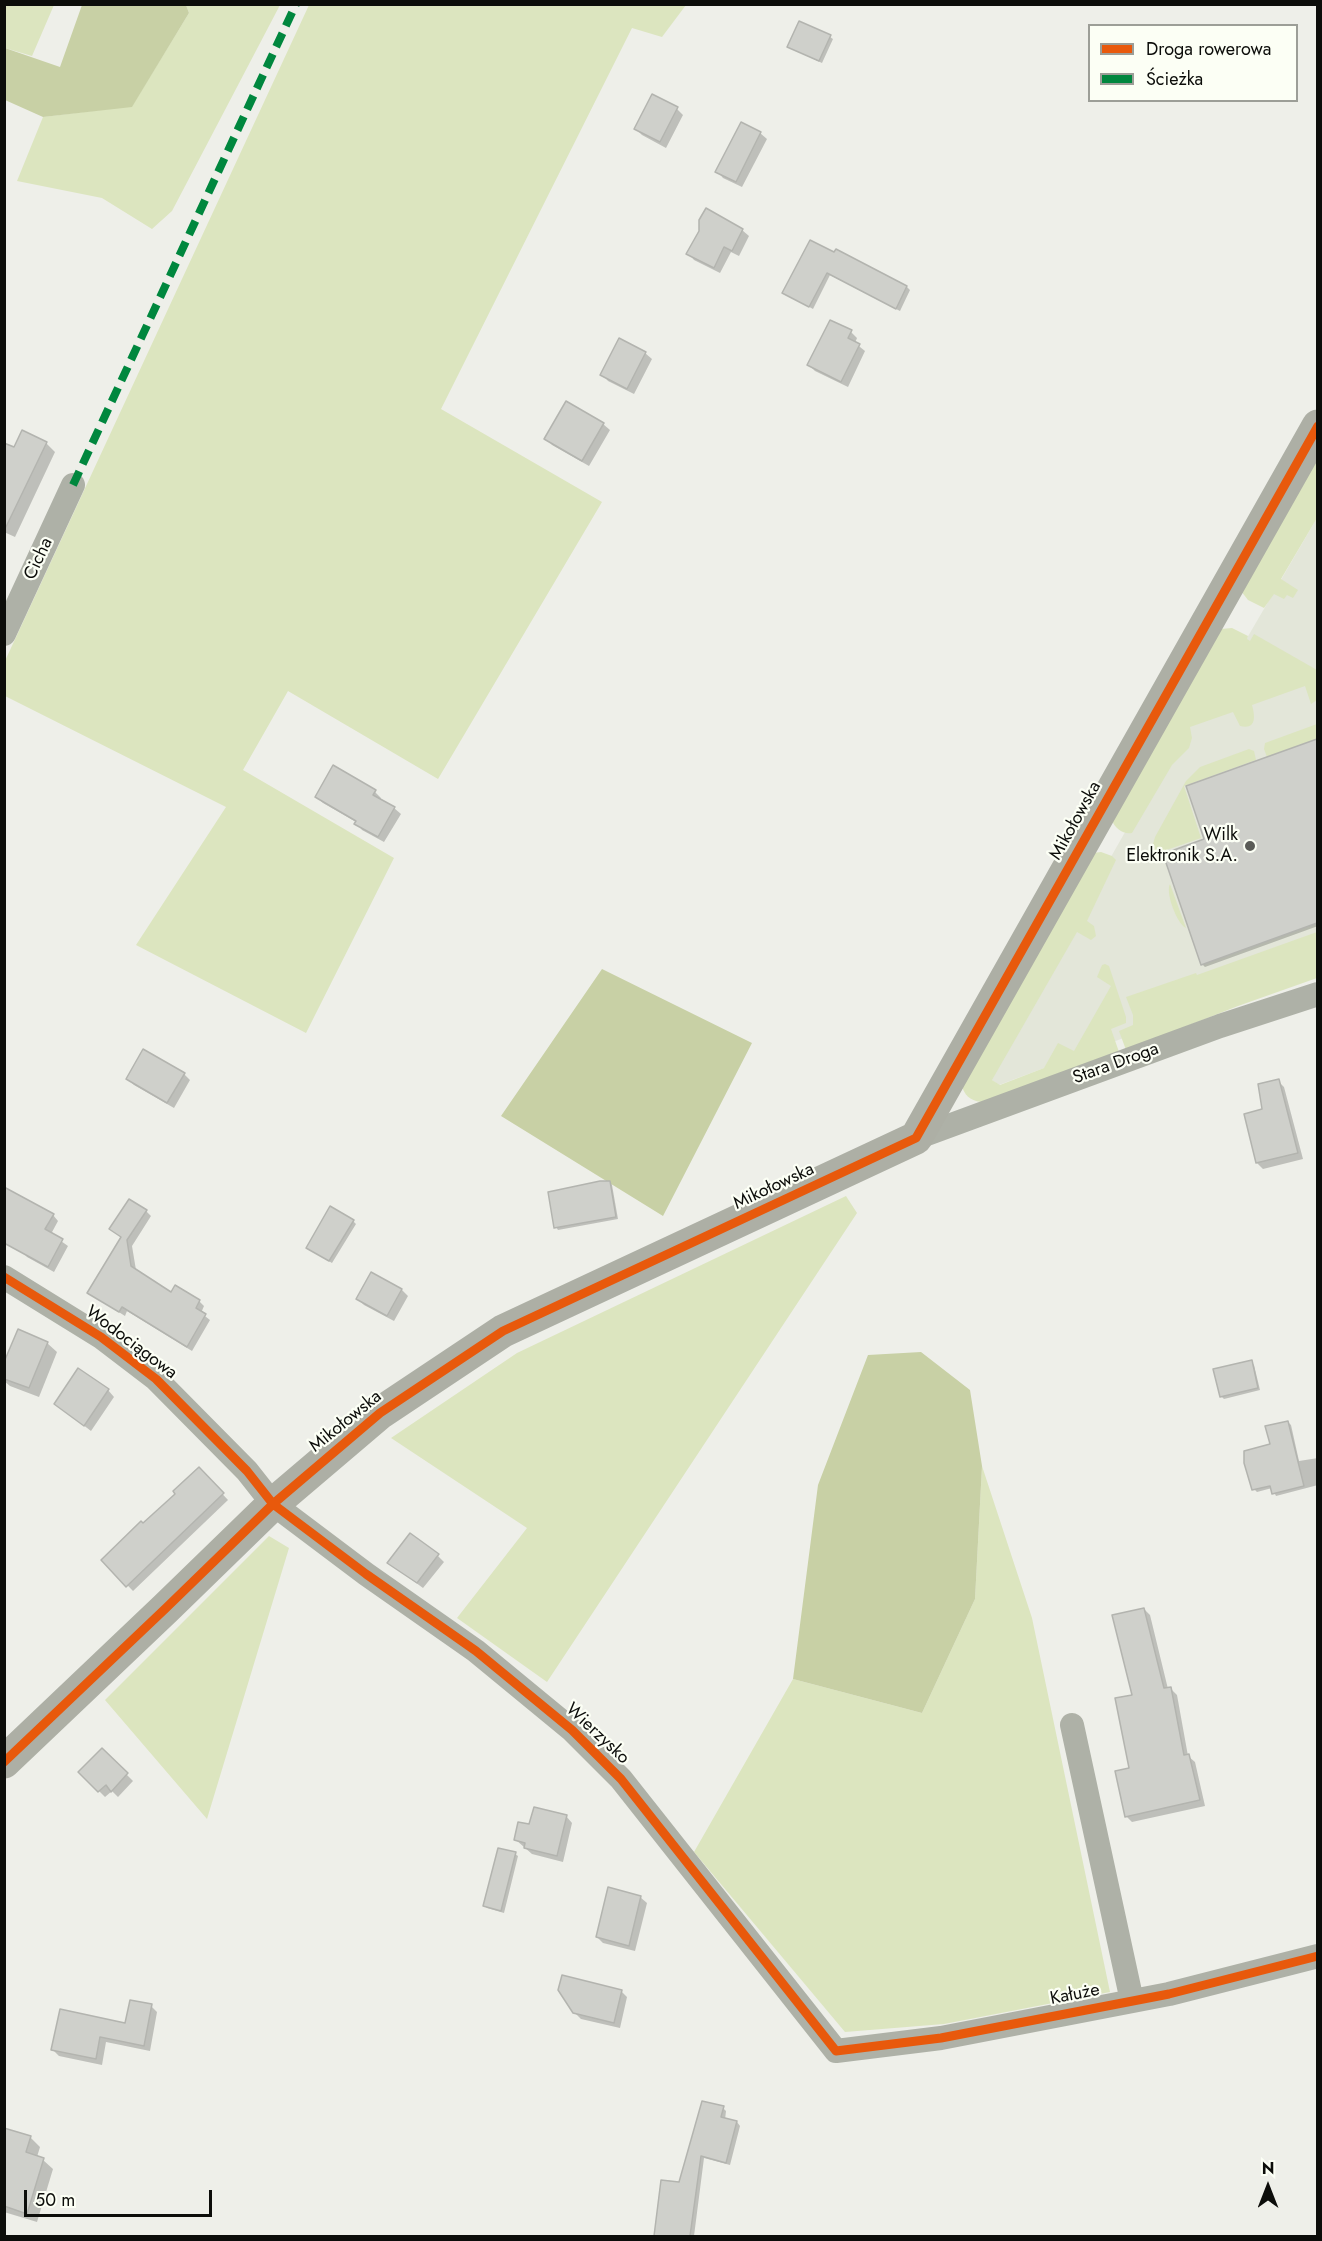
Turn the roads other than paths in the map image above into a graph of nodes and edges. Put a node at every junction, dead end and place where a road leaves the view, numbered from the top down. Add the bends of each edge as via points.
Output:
1 (1317, 426) edge
2 (73, 485) dead end
3 (4, 634) edge
4 (1317, 994) edge
5 (915, 1138) junction
6 (4, 1276) edge
7 (273, 1504) junction
8 (1072, 1725) dead end
9 (4, 1762) edge
10 (1317, 1956) edge
11 (1132, 2001) junction
12 (836, 2051) joint

1 - 5 street, Mikołowska
2 - 3 street, Cicha
4 - 5 street, Stara Droga
5 - 7 street, Mikołowska via 503,1331 380,1413
6 - 7 street, Wodociągowa via 101,1336 156,1379 247,1471
7 - 9 street, Mikołowska
7 - 12 street, Wierzysko via 476,1652 572,1730 621,1779
8 - 11 street
10 - 11 street, Kałuże
11 - 12 street, Kałuże via 941,2038

